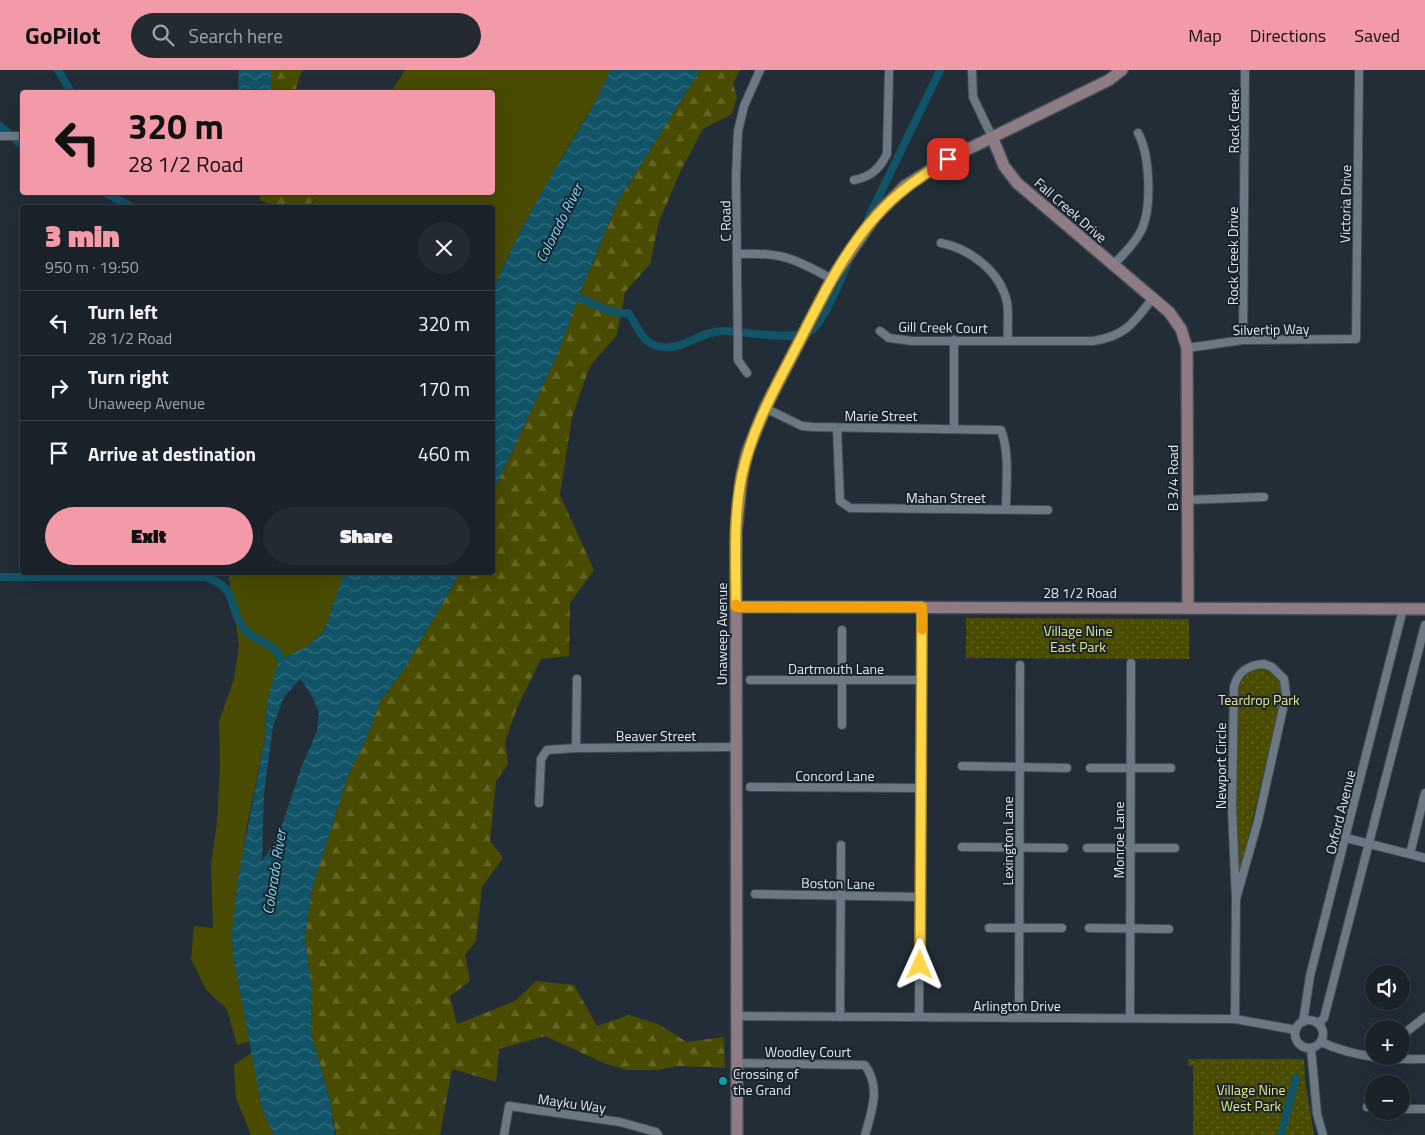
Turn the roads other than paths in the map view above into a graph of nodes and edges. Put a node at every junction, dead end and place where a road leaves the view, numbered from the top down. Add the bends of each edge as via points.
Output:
1 (760, 70) edge
2 (889, 70) edge
3 (972, 70) edge
4 (1122, 70) edge
5 (1245, 70) edge
6 (1359, 70) edge
7 (1138, 133) dead end
8 (0, 136) edge
9 (20, 136) edge
10 (993, 139) junction
11 (1245, 172) joint
12 (854, 180) dead end
13 (941, 243) dead end
14 (738, 254) junction
15 (1112, 266) junction
16 (832, 279) junction
17 (1152, 300) junction
18 (880, 332) dead end
19 (1356, 339) joint
20 (954, 340) junction
21 (1008, 340) junction
22 (1243, 340) junction
23 (1187, 348) junction
24 (747, 373) dead end
25 (765, 408) junction
26 (837, 428) junction
27 (954, 428) junction
28 (1264, 497) dead end
29 (1186, 500) junction
30 (1006, 509) junction
31 (1048, 510) dead end
32 (736, 607) junction
33 (922, 607) junction
34 (1188, 608) junction
35 (1403, 609) junction
36 (1425, 609) edge
37 (1425, 624) edge
38 (842, 630) dead end
39 (1131, 662) dead end
40 (1020, 665) dead end
41 (577, 679) dead end
42 (750, 680) dead end
43 (842, 680) junction
44 (922, 680) junction
45 (842, 725) dead end
46 (735, 747) junction
47 (576, 748) junction
48 (962, 766) dead end
49 (1020, 768) junction
50 (1067, 768) dead end
51 (1090, 768) dead end
52 (1131, 768) junction
53 (1171, 768) dead end
54 (750, 787) dead end
55 (921, 788) junction
56 (1425, 793) edge
57 (539, 803) dead end
58 (1346, 838) junction
59 (1368, 844) junction
60 (841, 845) dead end
61 (962, 847) dead end
62 (1020, 848) junction
63 (1064, 848) dead end
64 (1086, 848) dead end
65 (1131, 848) junction
66 (1174, 848) dead end
67 (1410, 854) junction
68 (1425, 858) edge
69 (755, 894) dead end
70 (841, 895) junction
71 (921, 897) junction
72 (1236, 898) junction
73 (989, 928) dead end
74 (1019, 928) junction
75 (1062, 928) dead end
76 (1089, 928) dead end
77 (1130, 928) junction
78 (1169, 929) dead end
79 (736, 1016) junction
80 (840, 1017) junction
81 (919, 1017) junction
82 (1019, 1017) junction
83 (1425, 1017) edge
84 (1130, 1018) junction
85 (1235, 1019) junction
86 (1304, 1022) junction
87 (1318, 1024) junction
88 (1410, 1029) edge
89 (1296, 1030) junction
90 (1321, 1042) junction
91 (1311, 1048) junction
92 (1365, 1056) edge
93 (1410, 1058) edge
94 (1425, 1059) edge
95 (736, 1063) junction
96 (1425, 1108) edge
97 (1410, 1109) edge
98 (504, 1135) edge
99 (658, 1135) edge
100 (737, 1135) edge
101 (865, 1135) edge
102 (1323, 1135) edge

1 - 14 street, C Road via 744,106 738,130
2 - 12 street via 886,154 872,174
3 - 10 street, Fall Creek Drive via 973,97
4 - 10 main road, Unaweep Avenue via 1109,80
5 - 11 street, Rock Creek
6 - 19 street, Victoria Drive
7 - 15 street via 1145,145 1147,163 1145,220 1137,237
8 - 9 street
10 - 15 main road, Fall Creek Drive via 1004,166 1017,183
10 - 16 main road, Unaweep Avenue via 948,159 905,186 876,216
11 - 22 street, Rock Creek Drive
13 - 21 street via 959,247 998,280 1007,303
14 - 16 street via 775,253
14 - 24 street, C Road via 738,360
15 - 17 main road, Fall Creek Drive
16 - 25 main road, Unaweep Avenue
17 - 21 street, Gill Creek Court via 1140,316 1115,337 1093,341
17 - 23 main road, Fall Creek Drive via 1169,312 1181,329
18 - 20 street, Gill Creek Court via 889,338 912,341
19 - 22 street, Silvertip Way
20 - 21 street, Gill Creek Court
20 - 27 street
22 - 23 street, Silvertip Way
23 - 29 main road, B 3/4 Road
25 - 26 street, Marie Street via 802,426
25 - 32 main road, Unaweep Avenue via 747,453 737,502
26 - 27 street, Marie Street
26 - 30 street, Mahan Street via 838,489 844,506
27 - 30 street, Marie Street via 1001,430 1006,456
28 - 29 street
29 - 34 main road, B 3/4 Road
30 - 31 street, Mahan Street
32 - 33 main road, 28 1/2 Road
32 - 46 main road, Unaweep Avenue
33 - 34 main road, 28 1/2 Road
33 - 44 street
34 - 35 main road, 28 1/2 Road
35 - 36 main road, 28 1/2 Road
35 - 58 street, Oxford Avenue
37 - 59 street
38 - 43 street
39 - 52 street, Monroe Lane
40 - 49 street, Lexington Lane
41 - 47 street
42 - 43 street, Dartmouth Lane
43 - 44 street, Dartmouth Lane
43 - 45 street
44 - 55 street
46 - 47 street, Beaver Street
46 - 79 main road, Unaweep Avenue
47 - 57 street, Beaver Street via 552,749 543,754
48 - 49 street
49 - 50 street
49 - 62 street, Lexington Lane
51 - 52 street
52 - 53 street
52 - 65 street, Monroe Lane
54 - 55 street, Concord Lane
55 - 71 street
56 - 67 street
58 - 59 street
58 - 86 street, Oxford Avenue via 1310,976
59 - 67 street
59 - 87 street via 1324,1018
60 - 70 street
61 - 62 street
62 - 63 street
62 - 74 street, Lexington Lane
64 - 65 street
65 - 66 street
65 - 77 street, Monroe Lane
67 - 68 street
69 - 70 street, Boston Lane
70 - 71 street, Boston Lane
70 - 80 street
71 - 81 street
72 - 72 street, Newport Circle via 1258,821 1286,695 1284,679 1264,664 1241,672 1236,676 1234,687 1232,808
72 - 85 street, Newport Circle
73 - 74 street
74 - 75 street
74 - 82 street, Lexington Lane
76 - 77 street
77 - 78 street
77 - 84 street, Monroe Lane
79 - 80 street, Arlington Drive
79 - 95 main road, Unaweep Avenue
80 - 81 street, Arlington Drive
81 - 82 street, Arlington Drive
82 - 84 street, Arlington Drive
83 - 88 street
84 - 85 street, Arlington Drive
85 - 89 street, Arlington Drive
86 - 87 street via 1311,1020
86 - 89 street
87 - 90 street via 1322,1030
89 - 91 street via 1298,1042
90 - 91 street
90 - 92 street
91 - 102 street via 1317,1114
93 - 94 street
95 - 100 main road, Unaweep Avenue
95 - 101 street, Woodley Court via 865,1065 872,1074 875,1090
96 - 97 street
98 - 99 street, Mayku Way via 510,1106 620,1122

